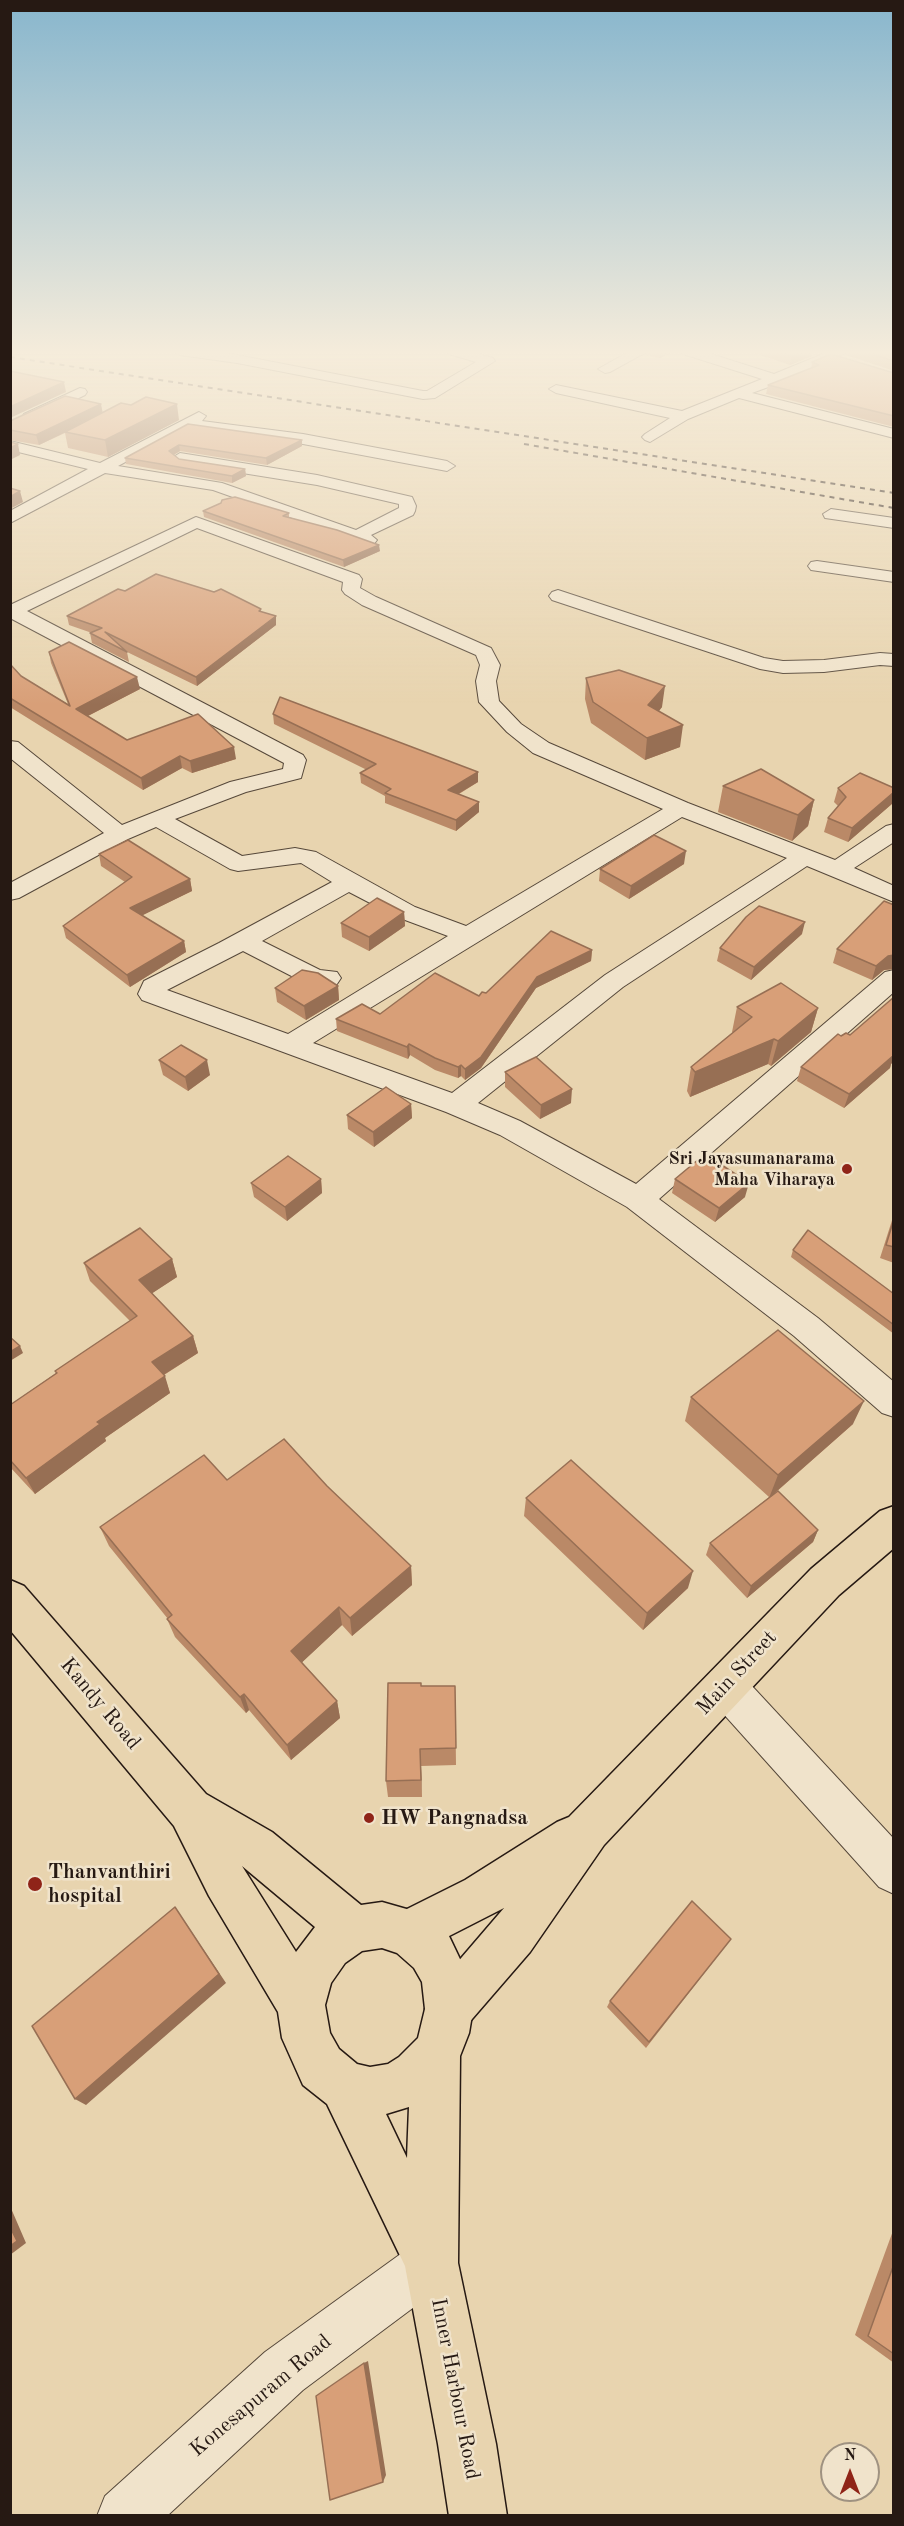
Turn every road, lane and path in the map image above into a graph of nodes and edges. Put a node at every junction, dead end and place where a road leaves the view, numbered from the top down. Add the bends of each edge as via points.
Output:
1 (100, 469) edge
2 (108, 469) edge
3 (245, 469) edge
4 (831, 514) dead end
5 (10, 518) edge
6 (894, 523) edge
7 (817, 566) dead end
8 (894, 577) edge
9 (558, 596) dead end
10 (12, 611) edge
11 (894, 660) edge
12 (10, 747) edge
13 (680, 808) junction
14 (157, 818) junction
15 (894, 831) edge
16 (120, 834) junction
17 (804, 856) junction
18 (837, 869) junction
19 (349, 882) junction
20 (10, 893) edge
21 (894, 895) edge
22 (468, 935) junction
23 (242, 941) junction
24 (328, 978) edge
25 (894, 978) edge
26 (290, 1045) junction
27 (456, 1105) junction
28 (638, 1198) junction
29 (894, 1403) edge
30 (894, 1523) edge
31 (10, 1599) edge
32 (725, 1686) junction
33 (190, 1810) junction
34 (588, 1829) junction
35 (894, 1872) edge
36 (354, 1929) junction
37 (410, 1933) junction
38 (301, 2005) junction
39 (442, 2032) junction
40 (345, 2086) junction
41 (431, 2263) junction
42 (125, 2516) edge
43 (478, 2516) edge

1 - 5 street
2 - 3 street via 216,486 363,538 408,506 406,501 317,480
4 - 6 street
7 - 8 street
9 - 11 street via 760,663 783,667
10 - 13 street via 196,522 353,579 351,590 369,601 484,652 490,665 486,681 489,702 514,728 541,748
10 - 14 street via 296,760 293,773 238,787
12 - 16 street
13 - 17 street
13 - 22 street
14 - 16 street
14 - 19 street via 238,864 295,855 308,857
15 - 18 street
16 - 20 street
17 - 18 street
17 - 27 street via 614,981
18 - 21 street
19 - 22 street via 406,912
19 - 23 street
22 - 26 street
23 - 24 street via 316,978
23 - 26 street via 153,987 151,994
25 - 28 street
26 - 27 street
27 - 28 street via 510,1128
28 - 29 street via 806,1327
30 - 32 main road, Main Street via 825,1582
31 - 33 main road, Kandy Road
32 - 34 main road, Main Street
32 - 35 street
33 - 36 main road, Kandy Road via 256,1848
33 - 38 main road, Kandy Road via 225,1880
34 - 37 main road, Main Street via 481,1896
34 - 39 main road, Main Street
36 - 37 main road via 382,1925
36 - 38 main road via 328,1946 310,1972
37 - 39 main road via 431,1951 445,1978
38 - 40 main road via 306,2038 321,2067
39 - 40 main road via 417,2075 394,2088 370,2092
39 - 41 main road, Inner Harbour Road
40 - 41 main road, Inner Harbour Road
41 - 42 street, Konesapuram Road via 284,2371
41 - 43 main road, Inner Harbour Road

